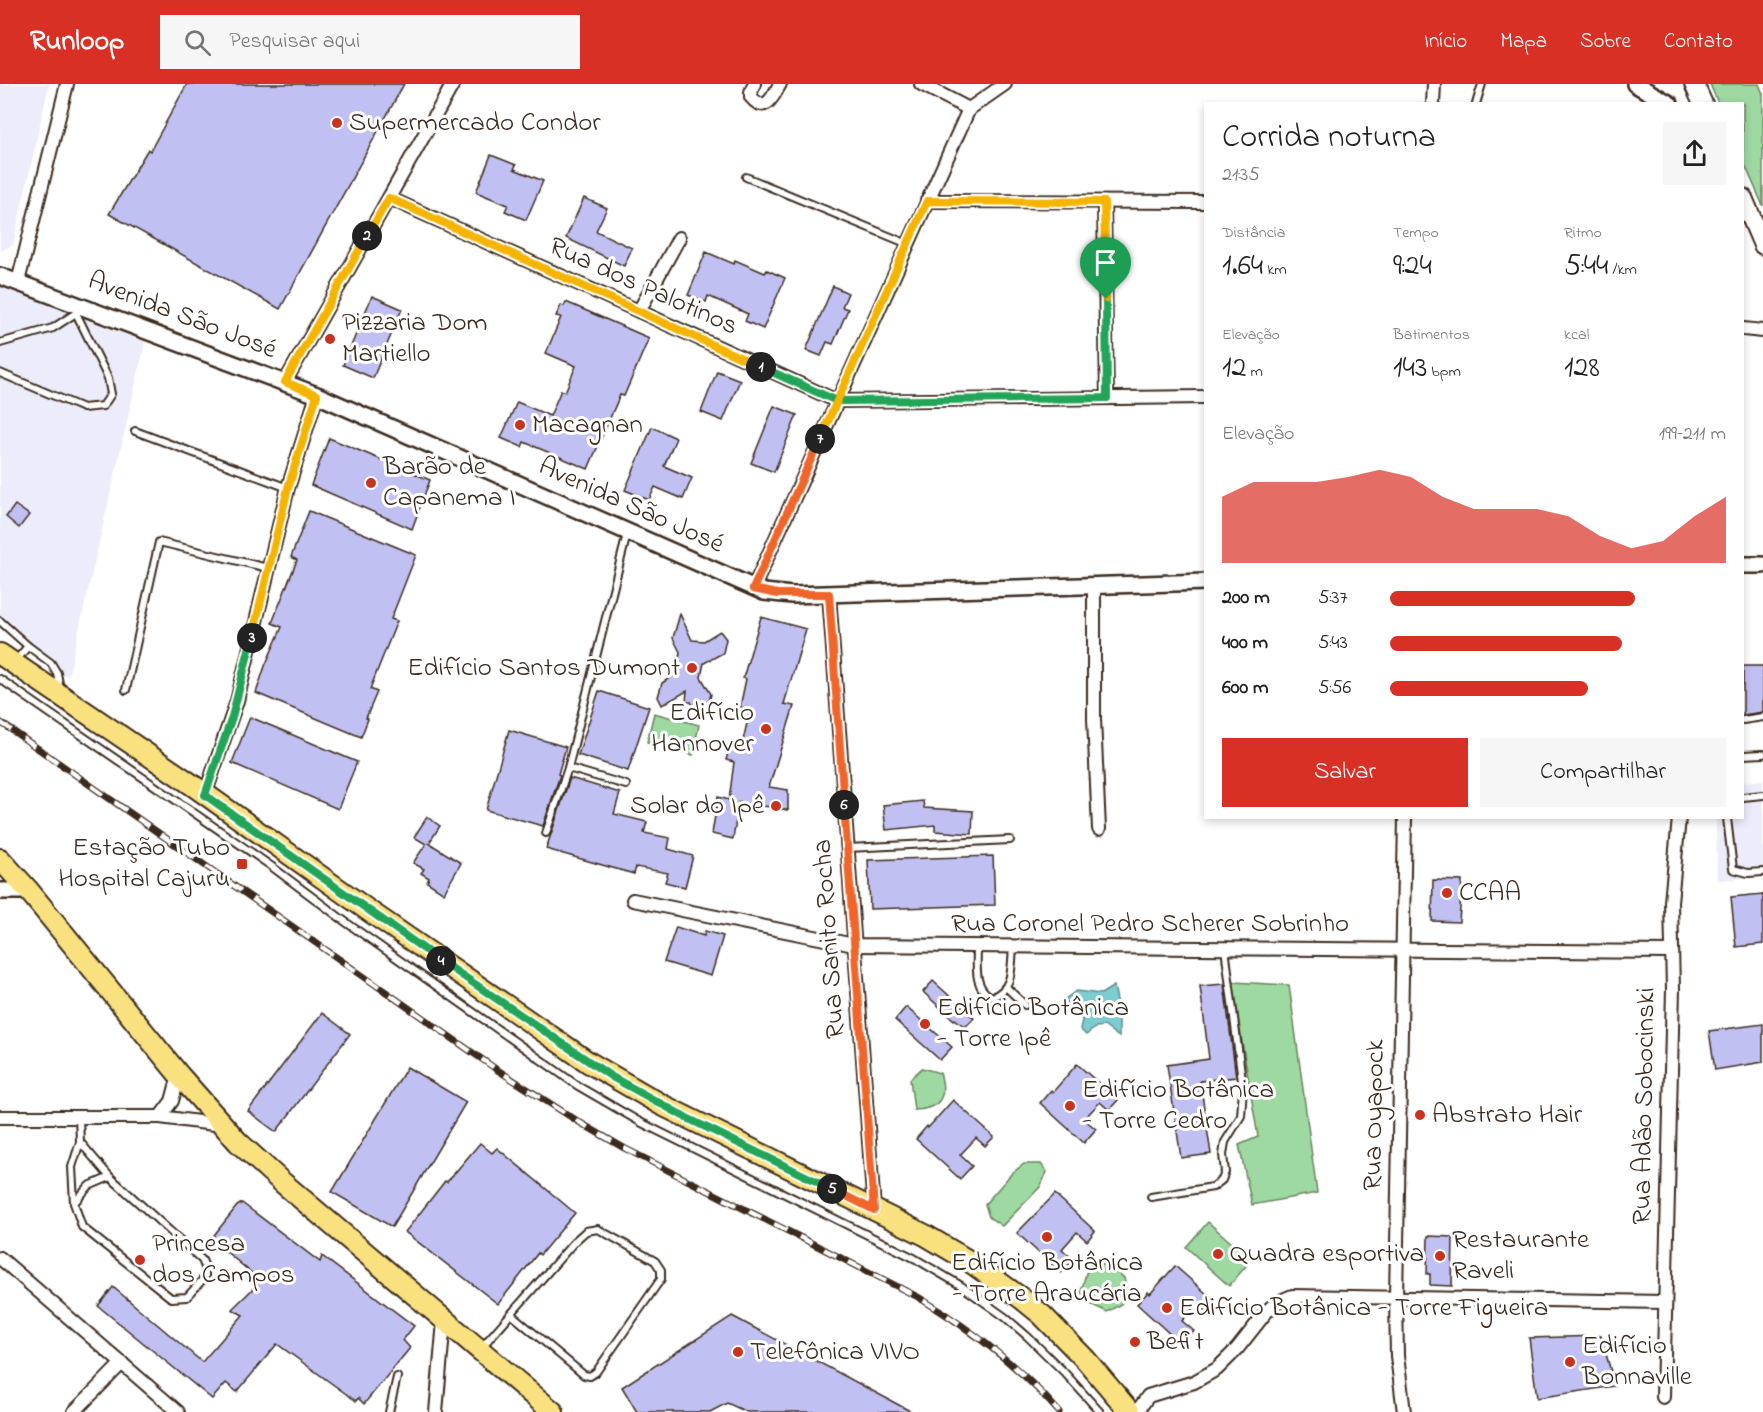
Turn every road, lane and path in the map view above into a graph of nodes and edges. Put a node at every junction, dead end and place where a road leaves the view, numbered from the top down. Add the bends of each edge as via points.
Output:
1 (67, 84) edge
2 (453, 84) edge
3 (754, 84) edge
4 (780, 84) edge
5 (921, 84) edge
6 (1005, 84) edge
7 (1434, 84) edge
8 (1482, 84) edge
9 (1635, 84) edge
10 (1694, 84) edge
11 (1433, 102) edge
12 (1477, 102) edge
13 (1666, 102) edge
14 (1702, 102) edge
15 (969, 109) junction
16 (746, 177) dead end
17 (389, 198) junction
18 (1744, 200) edge
19 (927, 201) junction
20 (1104, 202) junction
21 (1204, 202) edge
22 (679, 238) dead end
23 (908, 244) junction
24 (1763, 245) edge
25 (0, 276) edge
26 (18, 282) junction
27 (78, 309) junction
28 (639, 311) junction
29 (1744, 328) edge
30 (1763, 331) edge
31 (0, 343) edge
32 (0, 373) edge
33 (285, 382) junction
34 (317, 395) junction
35 (1204, 397) edge
36 (1107, 398) junction
37 (837, 401) junction
38 (135, 431) dead end
39 (288, 488) junction
40 (628, 533) junction
41 (1744, 565) edge
42 (1763, 565) edge
43 (269, 568) junction
44 (1204, 582) edge
45 (1094, 585) junction
46 (753, 589) junction
47 (829, 594) junction
48 (0, 621) edge
49 (28, 646) junction
50 (7, 659) edge
51 (0, 680) edge
52 (126, 690) dead end
53 (63, 698) junction
54 (1763, 717) edge
55 (1744, 720) edge
56 (1744, 754) edge
57 (1763, 754) edge
58 (568, 768) junction
59 (626, 785) dead end
60 (205, 795) junction
61 (1763, 795) edge
62 (1744, 797) edge
63 (1405, 819) edge
64 (1679, 819) edge
65 (1727, 819) edge
66 (1099, 829) dead end
67 (546, 833) dead end
68 (1010, 840) dead end
69 (847, 848) junction
70 (0, 859) edge
71 (1763, 872) edge
72 (0, 891) edge
73 (29, 891) junction
74 (633, 900) dead end
75 (854, 945) junction
76 (977, 946) junction
77 (1013, 946) junction
78 (1226, 948) junction
79 (1402, 950) junction
80 (1671, 952) junction
81 (1007, 987) junction
82 (1025, 1005) dead end
83 (179, 1075) junction
84 (0, 1117) edge
85 (79, 1117) junction
86 (160, 1117) junction
87 (222, 1125) junction
88 (80, 1142) junction
89 (110, 1177) junction
90 (1151, 1197) dead end
91 (74, 1203) junction
92 (874, 1210) junction
93 (0, 1258) edge
94 (1396, 1297) junction
95 (1665, 1302) junction
96 (511, 1314) junction
97 (444, 1321) junction
98 (479, 1350) junction
99 (122, 1364) junction
100 (397, 1377) dead end
101 (1663, 1397) dead end
102 (74, 1412) edge
103 (178, 1412) edge
104 (388, 1412) edge
105 (436, 1412) edge
106 (553, 1412) edge
107 (1100, 1412) edge
108 (1131, 1412) edge
109 (1137, 1412) edge
110 (1404, 1412) edge

1 - 26 street
2 - 17 street
3 - 4 street via 751,97 759,104 771,100
5 - 15 street
6 - 15 street
7 - 11 street
8 - 12 lane
9 - 13 street
10 - 14 main road
15 - 19 street
16 - 23 lane
17 - 28 street, Rua dos Palotinos
17 - 33 street
18 - 24 main road
19 - 20 street
19 - 23 street
20 - 21 street
20 - 36 street
22 - 28 street
23 - 37 street
25 - 26 street, Avenida São José
26 - 27 street, Avenida São José
27 - 31 lane via 53,328
27 - 32 lane via 108,378 111,394 103,406 83,408
27 - 33 street, Avenida São José
28 - 37 street, Rua dos Palotinos
29 - 30 street
33 - 34 street, Avenida São José
34 - 39 street
34 - 40 street, Avenida São José
35 - 36 street, Rua dos Palotinos
36 - 37 street, Rua dos Palotinos
37 - 46 street
38 - 39 lane
39 - 43 street
40 - 46 street, Avenida São José
40 - 58 lane
41 - 42 street
43 - 52 lane via 159,542
43 - 60 street via 237,701
44 - 45 street, Avenida São José
45 - 47 street, Avenida São José
45 - 66 street
46 - 47 street, Avenida São José via 777,594
47 - 69 street, Rua Sanito Rocha
48 - 49 lane
49 - 50 lane
49 - 53 lane via 51,663
50 - 53 main road
51 - 107 lane via 249,850 578,1086 668,1136 914,1258 983,1301 1047,1354
53 - 60 main road
54 - 55 lane
56 - 57 lane
58 - 59 lane
58 - 67 lane
60 - 92 main road via 604,1072 687,1118
61 - 62 lane
63 - 79 street, Rua Oyapock
64 - 80 street, Rua Adão Sobocinski
65 - 71 lane via 1733,869
68 - 69 lane
69 - 75 street, Rua Sanito Rocha
70 - 73 main road
72 - 73 street
73 - 83 main road
74 - 75 street, Rua Coronel Pedro Scherer Sobrinho
75 - 76 street, Rua Coronel Pedro Scherer Sobrinho
75 - 92 street, Rua Sanito Rocha
76 - 77 street, Rua Coronel Pedro Scherer Sobrinho
76 - 81 lane via 979,985 984,994 992,997
77 - 78 street, Rua Coronel Pedro Scherer Sobrinho
77 - 81 lane
78 - 79 street, Rua Coronel Pedro Scherer Sobrinho
78 - 90 lane via 1243,1088 1241,1116 1225,1142 1226,1172 1213,1187
79 - 80 street, Rua Coronel Pedro Scherer Sobrinho
79 - 94 street, Rua Oyapock
80 - 95 street, Rua Adão Sobocinski
81 - 82 lane
83 - 86 street via 172,1101
83 - 87 main road
84 - 85 street
85 - 86 street
85 - 88 lane
86 - 87 street
87 - 97 main road via 256,1161
88 - 89 lane
88 - 91 lane via 72,1167
89 - 91 lane via 89,1186
89 - 91 lane via 202,1260 206,1278 187,1297 171,1298 82,1227
92 - 108 main road via 969,1261 1021,1298 1065,1338
93 - 99 street
94 - 95 street
94 - 109 street via 1284,1298 1267,1311 1217,1369 1194,1382 1148,1396
94 - 110 street, Rua Oyapock via 1397,1356
95 - 101 street, Rua Adão Sobocinski
96 - 96 lane via 586,1231 598,1229 655,1261 661,1270 661,1279 590,1376
96 - 98 lane
97 - 98 main road
97 - 105 street
98 - 106 main road
99 - 102 street
99 - 103 street
100 - 104 lane

